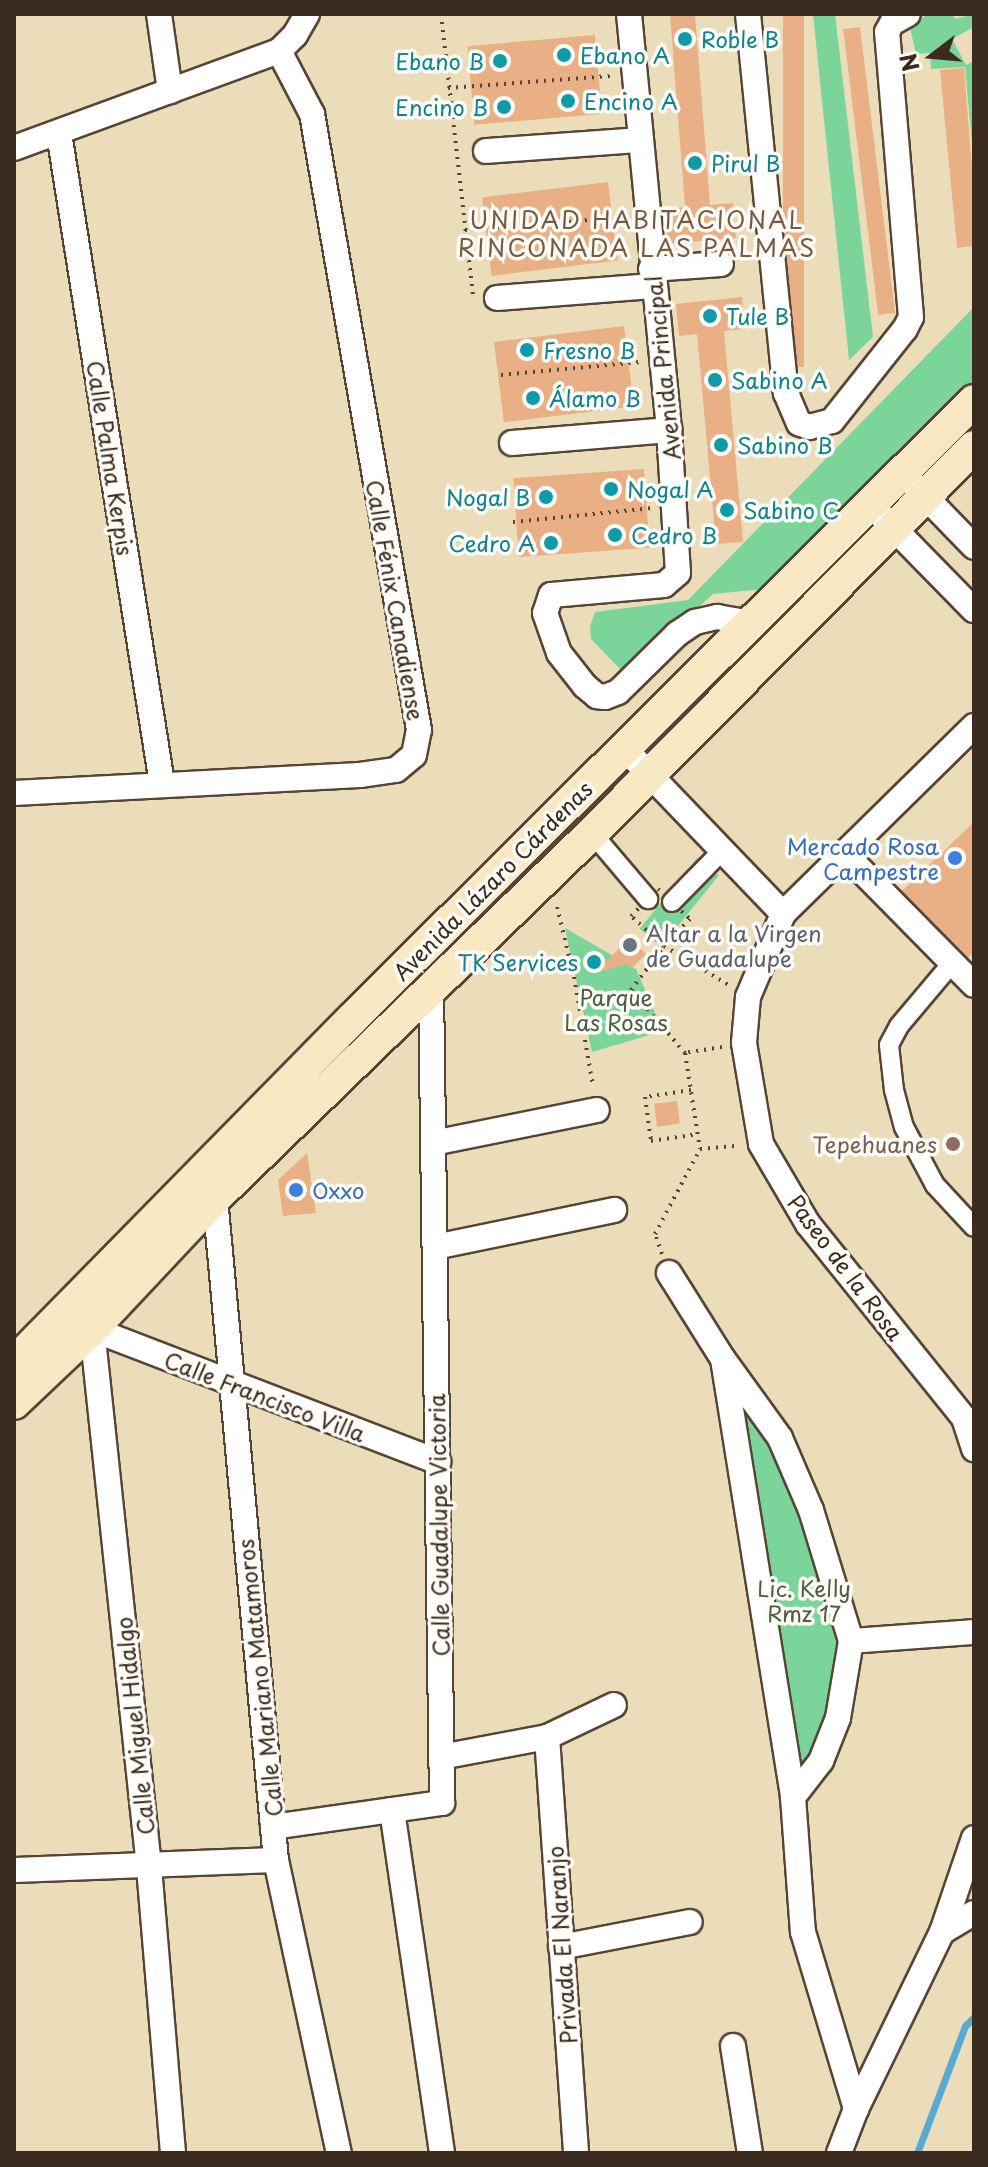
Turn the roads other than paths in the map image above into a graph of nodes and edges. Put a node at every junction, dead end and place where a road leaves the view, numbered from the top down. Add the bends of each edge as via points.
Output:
1 (159, 14) edge
2 (307, 14) edge
3 (629, 14) edge
4 (748, 14) edge
5 (908, 14) edge
6 (279, 51) junction
7 (170, 91) junction
8 (59, 133) junction
9 (640, 140) junction
10 (14, 148) edge
11 (486, 151) dead end
12 (721, 264) dead end
13 (652, 278) junction
14 (497, 298) road end
15 (974, 401) edge
16 (669, 430) junction
17 (512, 443) dead end
18 (974, 447) edge
19 (903, 473) junction
20 (925, 497) junction
21 (871, 505) junction
22 (894, 528) junction
23 (974, 547) edge
24 (974, 610) edge
25 (751, 623) junction
26 (974, 726) edge
27 (626, 750) junction
28 (650, 775) junction
29 (162, 783) junction
30 (14, 793) edge
31 (592, 833) junction
32 (722, 851) junction
33 (844, 853) junction
34 (648, 899) dead end
35 (672, 902) dead end
36 (783, 914) junction
37 (952, 963) junction
38 (974, 985) edge
39 (431, 989) junction
40 (597, 1110) road end
41 (433, 1143) junction
42 (215, 1198) junction
43 (614, 1210) dead end
44 (974, 1227) edge
45 (435, 1247) junction
46 (669, 1273) road end
47 (83, 1317) junction
48 (723, 1359) junction
49 (14, 1363) edge
50 (230, 1383) junction
51 (14, 1403) edge
52 (974, 1449) edge
53 (438, 1462) junction
54 (974, 1632) edge
55 (851, 1641) junction
56 (614, 1705) dead end
57 (547, 1737) junction
58 (441, 1757) junction
59 (793, 1797) junction
60 (392, 1810) junction
61 (273, 1827) junction
62 (974, 1838) edge
63 (276, 1860) junction
64 (149, 1867) junction
65 (14, 1870) edge
66 (974, 1913) edge
67 (690, 1922) dead end
68 (942, 1932) junction
69 (561, 1947) junction
70 (733, 2046) dead end
71 (856, 2109) junction
72 (173, 2153) edge
73 (339, 2153) edge
74 (442, 2153) edge
75 (576, 2153) edge
76 (750, 2153) edge
77 (839, 2153) edge

1 - 7 street
2 - 6 street
3 - 9 street, Avenida Principal
4 - 5 street via 786,393 799,423 809,427 832,421 911,317 887,32
6 - 7 street
6 - 29 street, Calle Fénix Canadiense via 312,114 419,730 414,755 396,770
7 - 8 street
8 - 10 street
8 - 29 street, Calle Palma Kerpis
9 - 11 street
9 - 13 street, Avenida Principal
12 - 13 street
13 - 14 street
13 - 16 street, Avenida Principal
15 - 19 main road, Avenida Lázaro Cárdenas
16 - 17 street
16 - 25 street, Avenida Principal via 680,562 676,578 664,585 551,595 545,613 559,653 585,686 605,697 618,692 695,622 717,617
18 - 20 main road, Avenida Lázaro Cárdenas
19 - 20 street
19 - 21 main road, Avenida Lázaro Cárdenas
20 - 22 main road, Avenida Lázaro Cárdenas
20 - 23 street
21 - 22 street
21 - 25 main road, Avenida Lázaro Cárdenas
22 - 24 street
22 - 28 main road, Avenida Lázaro Cárdenas
25 - 27 main road, Avenida Lázaro Cárdenas
26 - 33 street, Paseo de la Rosa
27 - 28 street
27 - 47 main road, Avenida Lázaro Cárdenas via 354,1017
28 - 31 main road, Avenida Lázaro Cárdenas
28 - 32 street
29 - 30 street, Calle Fénix Canadiense
31 - 34 street
31 - 39 main road, Avenida Lázaro Cárdenas
32 - 35 street
32 - 36 street
33 - 36 street, Paseo de la Rosa
33 - 37 street
36 - 52 street, Paseo de la Rosa via 748,997 744,1043 761,1144 808,1224 964,1418
37 - 38 street
37 - 44 street via 889,1045 904,1127 935,1185
39 - 41 street, Calle Guadalupe Victoria
39 - 42 main road, Avenida Lázaro Cárdenas
40 - 41 street
41 - 45 street, Calle Guadalupe Victoria
42 - 47 main road, Avenida Lázaro Cárdenas
42 - 50 street, Calle Mariano Matamoros
43 - 45 street
45 - 53 street, Calle Guadalupe Victoria
46 - 48 street
47 - 49 main road, Avenida Lázaro Cárdenas
47 - 50 street, Calle Francisco Villa
47 - 51 main road, Avenida Lázaro Cárdenas
47 - 64 street, Calle Miguel Hidalgo
48 - 55 street via 780,1438 811,1510
48 - 59 street
50 - 53 street, Calle Francisco Villa
50 - 61 street, Calle Mariano Matamoros
53 - 58 street, Calle Guadalupe Victoria
54 - 55 street
55 - 59 street via 838,1718 821,1761
56 - 57 street
57 - 58 street
57 - 69 street, Privada El Naranjo
58 - 60 street, Calle Guadalupe Victoria via 442,1803
59 - 71 street via 803,1932
60 - 61 street
60 - 74 street
61 - 63 street, Calle Mariano Matamoros
62 - 68 street
63 - 64 street
63 - 73 street, Calle Mariano Matamoros
64 - 65 street
64 - 72 street, Calle Miguel Hidalgo
66 - 68 street
67 - 69 street
68 - 71 street
69 - 75 street, Privada El Naranjo
70 - 76 street
71 - 77 street

